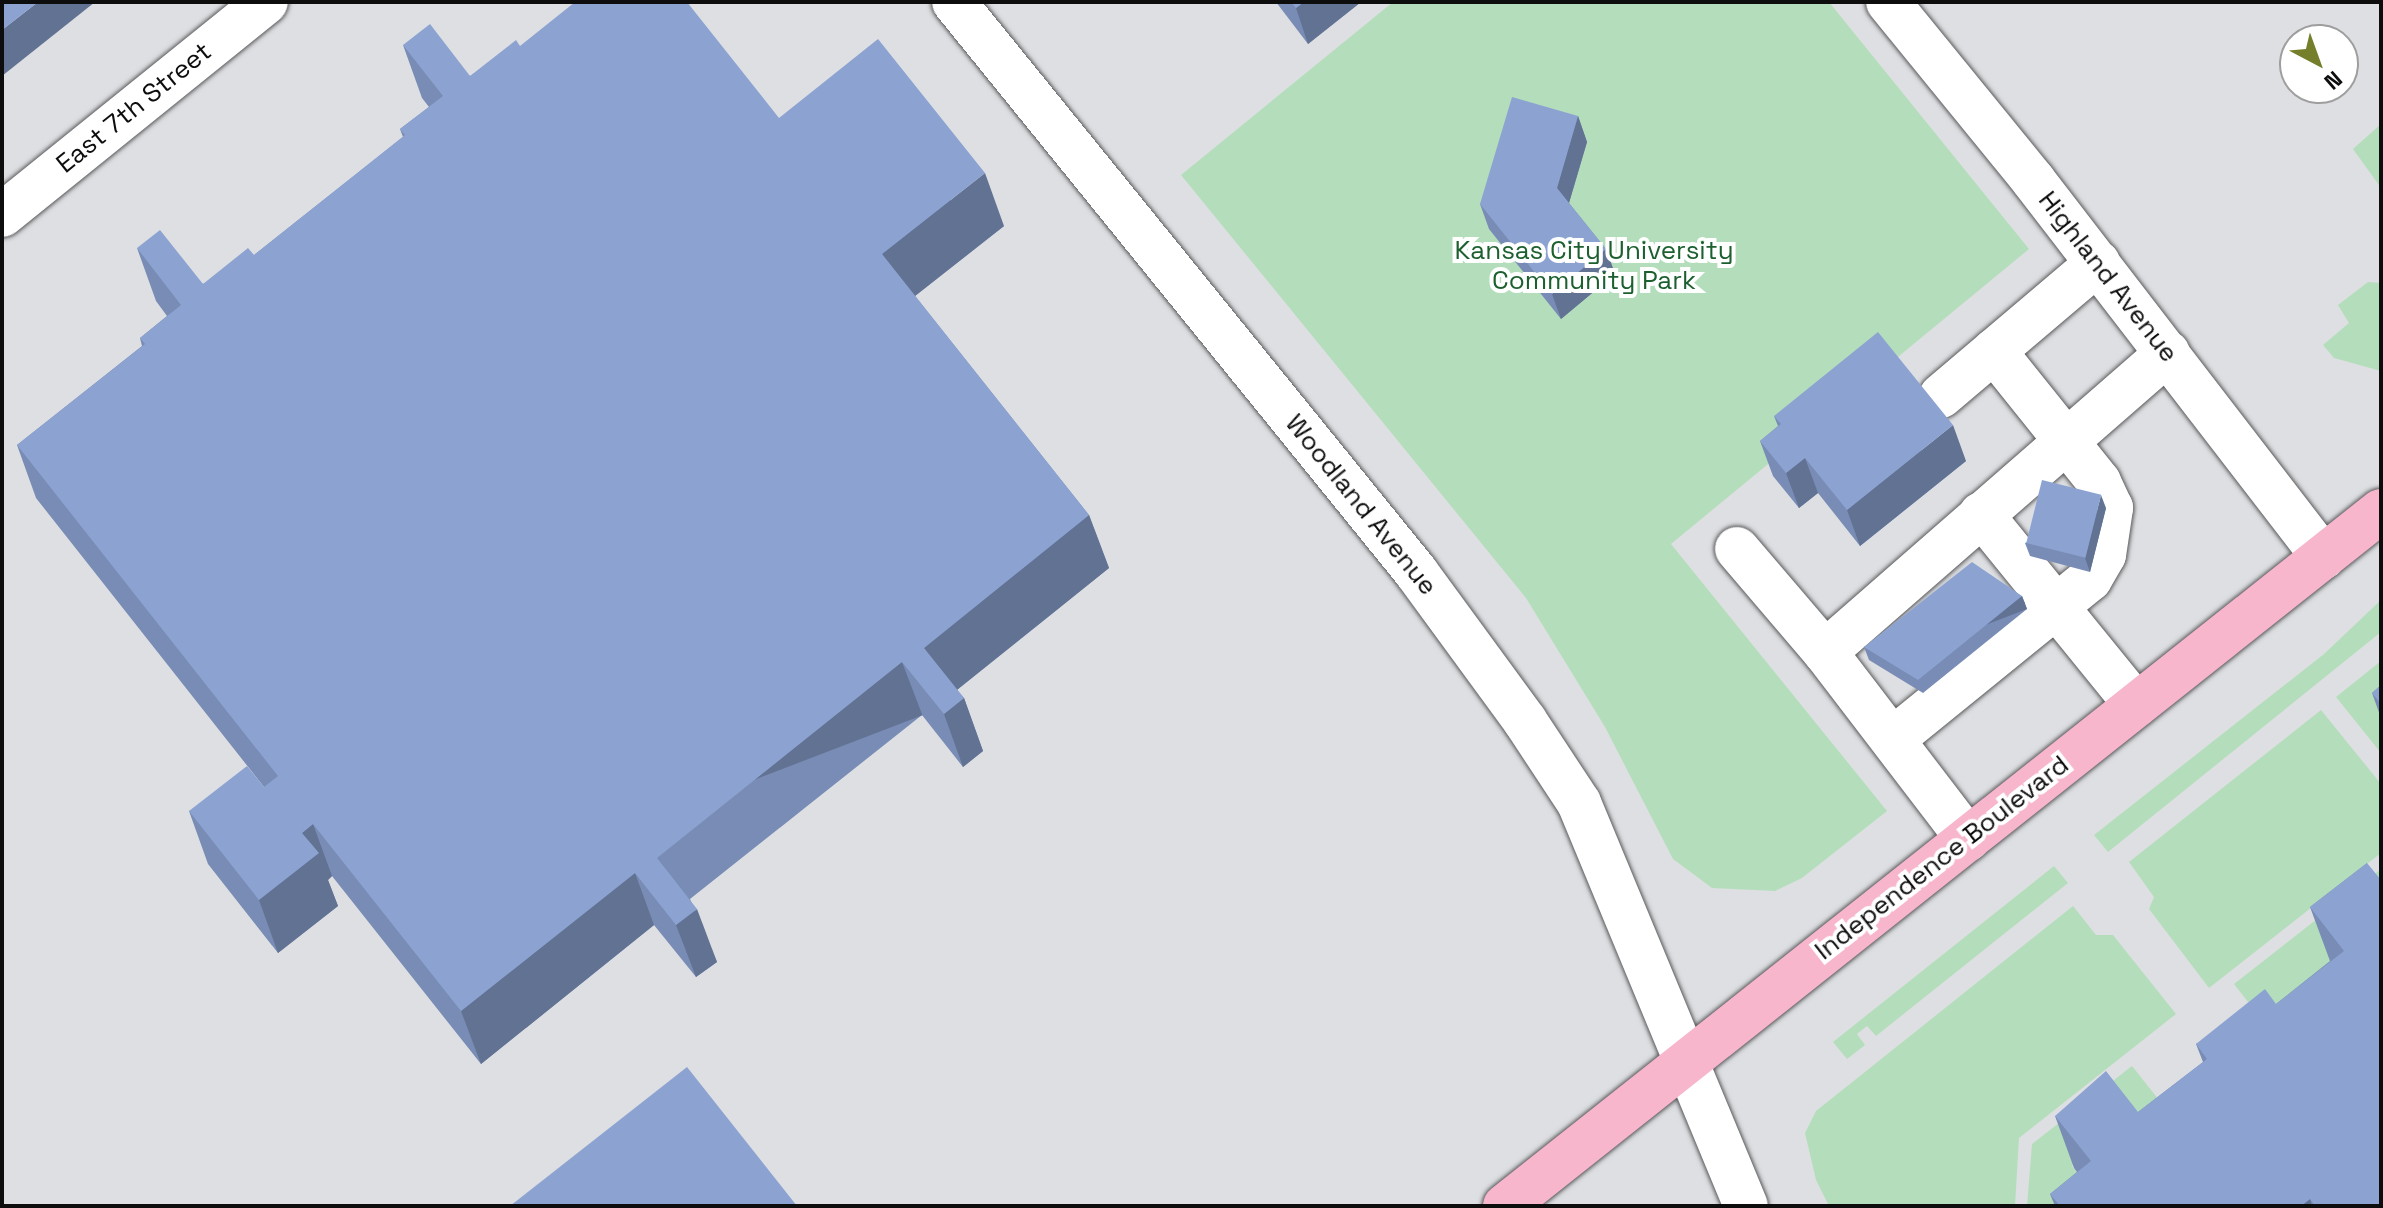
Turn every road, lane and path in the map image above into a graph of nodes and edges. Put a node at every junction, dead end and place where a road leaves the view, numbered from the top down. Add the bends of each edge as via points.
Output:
1 (266, 2) edge
2 (954, 2) edge
3 (1888, 2) edge
4 (2, 215) edge
5 (2098, 263) junction
6 (1994, 351) junction
7 (2168, 353) junction
8 (1941, 396) dead end
9 (2066, 439) junction
10 (2381, 511) edge
11 (1981, 514) junction
12 (1737, 549) dead end
13 (2323, 557) junction
14 (2058, 606) junction
15 (1825, 652) junction
16 (2136, 705) junction
17 (1893, 739) junction
18 (1968, 839) junction
19 (1685, 1060) junction
20 (1748, 1204) edge
21 (1505, 1206) edge

1 - 4 street, East 7th Street
2 - 19 street, Woodland Avenue via 1416,572 1525,721 1579,803
3 - 5 street, Highland Avenue
5 - 6 street
5 - 7 street, Highland Avenue
6 - 8 street
6 - 9 street
7 - 9 street
7 - 13 street, Highland Avenue
9 - 11 street
9 - 14 street via 2099,482 2111,508 2104,555 2090,579
10 - 13 main road, Independence Boulevard
11 - 14 street
11 - 15 street via 1918,598
12 - 15 street
13 - 16 main road, Independence Boulevard
14 - 16 street
14 - 17 street via 1980,658
15 - 17 street
16 - 18 main road, Independence Boulevard
17 - 18 street
18 - 19 main road, Independence Boulevard
19 - 20 street, Woodland Avenue
19 - 21 main road, Independence Boulevard

